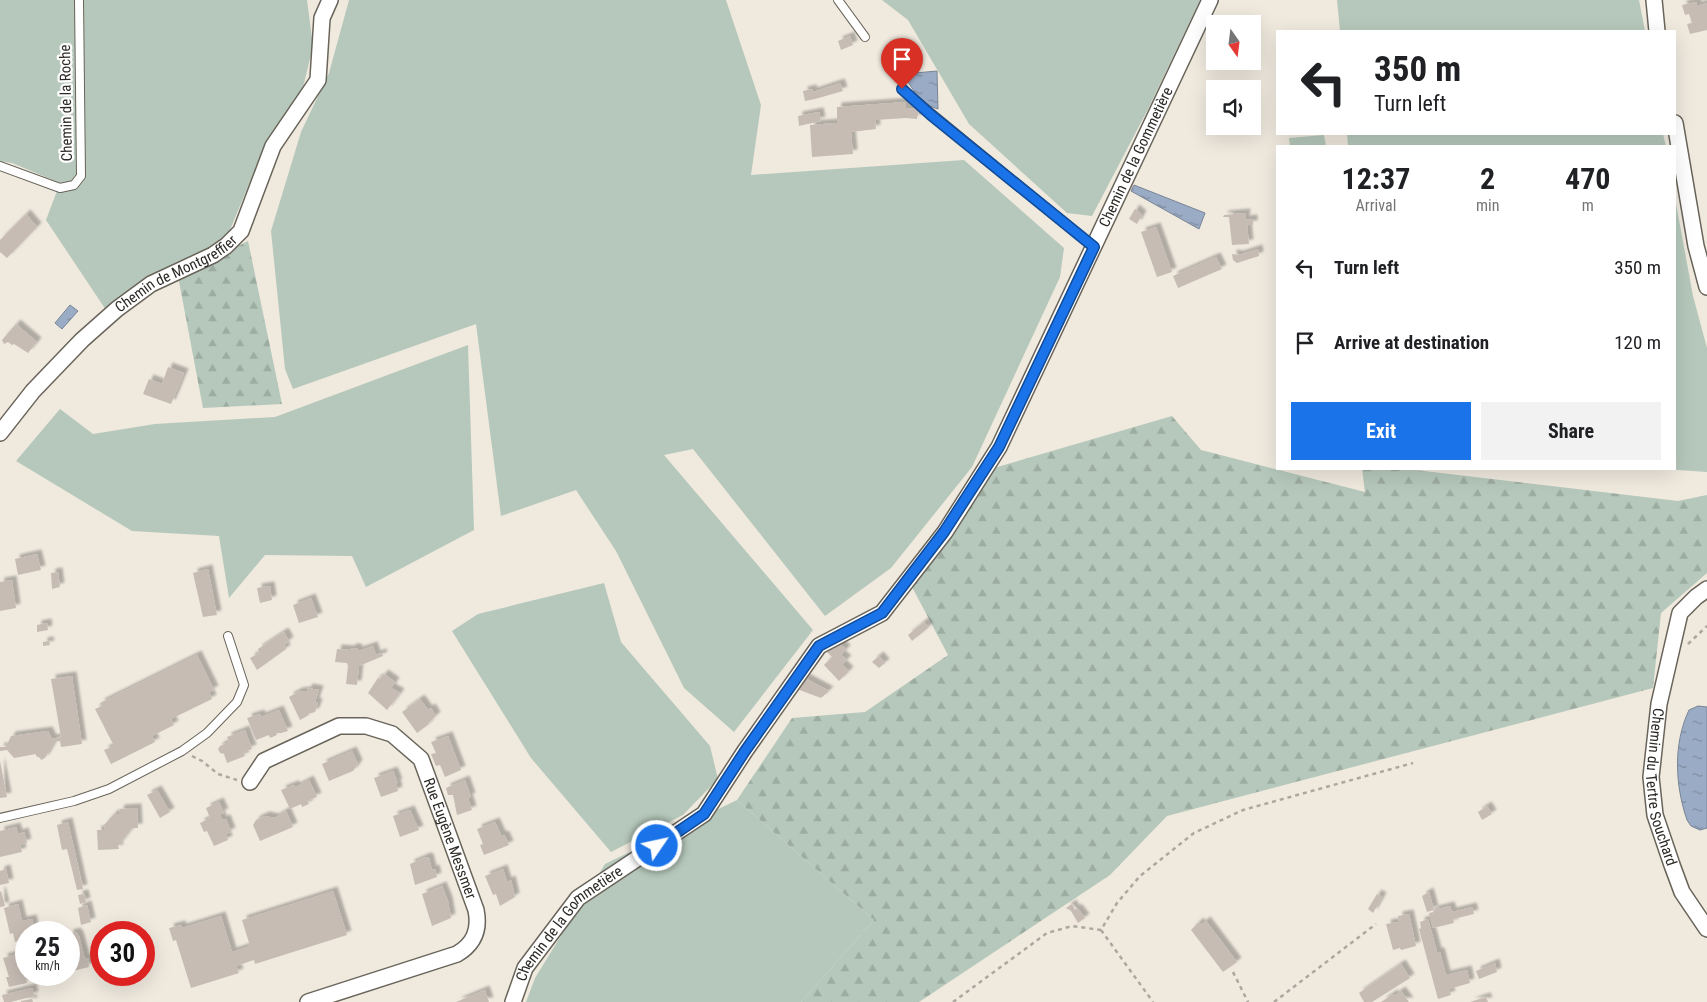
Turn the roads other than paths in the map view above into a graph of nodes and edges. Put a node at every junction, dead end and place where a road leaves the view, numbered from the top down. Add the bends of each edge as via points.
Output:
1 (79, 0) edge
2 (330, 0) edge
3 (838, 0) edge
4 (1210, 0) edge
5 (1654, 0) edge
6 (1658, 30) edge
7 (866, 37) dead end
8 (902, 89) dead end
9 (1676, 128) edge
10 (0, 166) edge
11 (1094, 247) junction
12 (1707, 287) edge
13 (0, 433) edge
14 (1707, 589) edge
15 (228, 636) dead end
16 (250, 782) road end
17 (0, 818) edge
18 (1707, 929) edge
19 (308, 1002) edge
20 (512, 1002) edge

1 - 10 lane, Chemin de la Roche via 81,176 74,185 60,188
2 - 13 street, Chemin de Montgreffier via 322,18 318,80 273,146 241,231 213,255 151,284 117,309 33,391
3 - 7 lane
4 - 11 street, Chemin de la Gommetière
5 - 6 street
8 - 11 lane
9 - 12 street via 1696,246
11 - 20 street, Chemin de la Gommetière via 999,447 944,532 882,613 819,646 704,814 578,898 525,968
14 - 18 street, Chemin du Tertre Souchard via 1680,613 1659,704 1651,777 1655,815 1675,874 1682,892
15 - 17 lane via 244,684 238,702 207,734 182,751 109,789 74,801
16 - 19 street, Rue Eugène Messmer via 264,761 339,726 366,726 392,734 421,759 476,910 475,936 466,949 457,954

